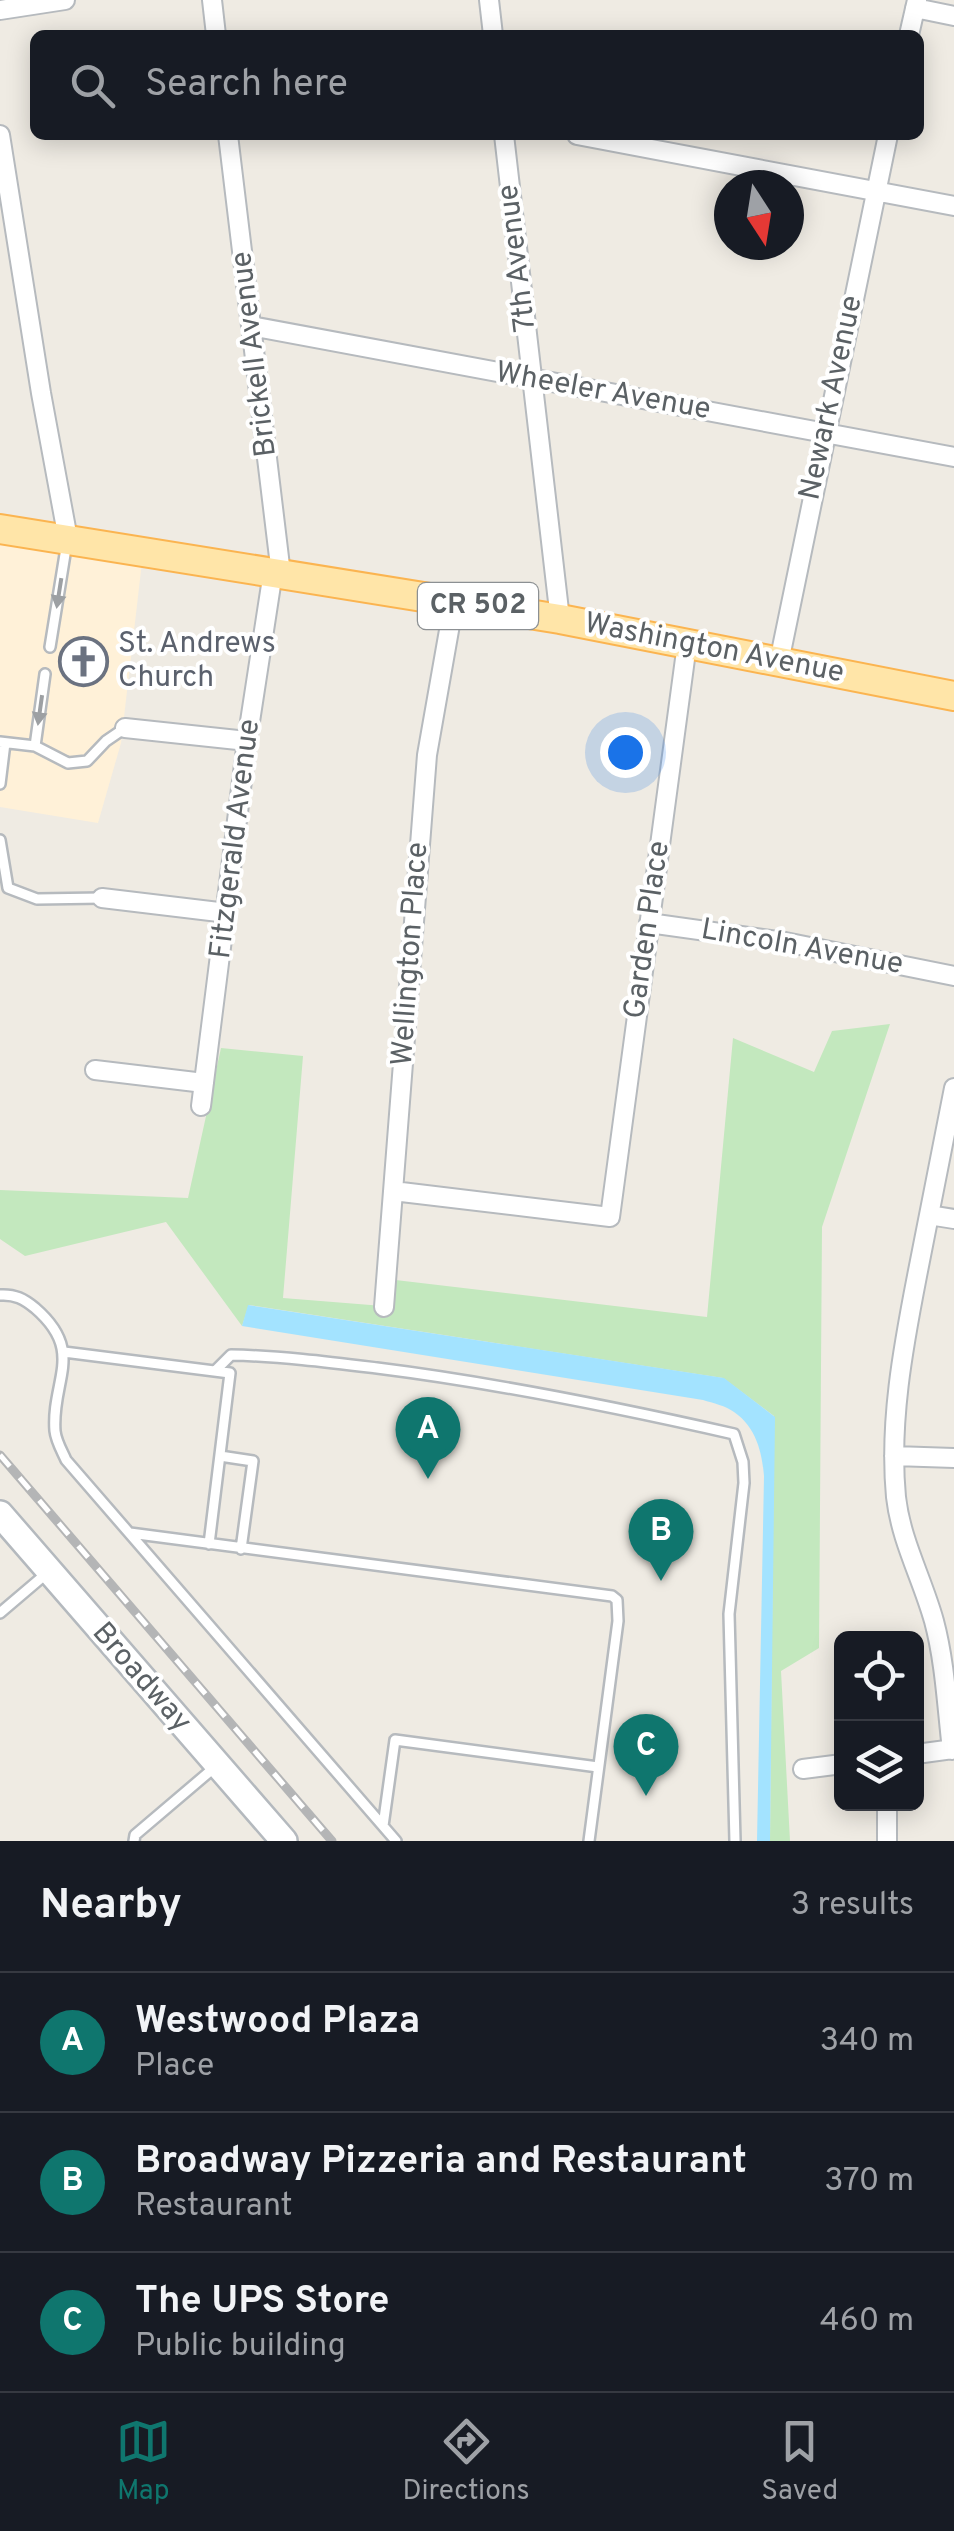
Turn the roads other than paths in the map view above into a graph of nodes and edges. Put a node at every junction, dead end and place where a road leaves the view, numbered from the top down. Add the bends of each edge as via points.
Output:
1 (65, 0) edge
2 (212, 0) edge
3 (489, 0) edge
4 (916, 4) edge
5 (0, 10) edge
6 (954, 16) edge
7 (215, 30) edge
8 (492, 30) edge
9 (910, 30) edge
10 (0, 136) edge
11 (229, 140) edge
12 (505, 140) edge
13 (604, 140) edge
14 (887, 140) edge
15 (876, 191) junction
16 (954, 206) edge
17 (251, 326) junction
18 (532, 378) junction
19 (824, 433) junction
20 (954, 457) edge
21 (0, 529) edge
22 (68, 539) junction
23 (277, 573) junction
24 (454, 602) junction
25 (560, 619) junction
26 (686, 644) junction
27 (50, 647) dead end
28 (778, 662) junction
29 (46, 674) dead end
30 (954, 696) edge
31 (125, 728) joint
32 (2, 742) edge
33 (248, 742) junction
34 (35, 746) junction
35 (0, 784) edge
36 (0, 840) edge
37 (102, 898) joint
38 (227, 914) junction
39 (650, 923) junction
40 (954, 976) edge
41 (95, 1070) dead end
42 (204, 1083) junction
43 (954, 1088) edge
44 (201, 1106) dead end
45 (393, 1191) junction
46 (929, 1214) junction
47 (954, 1220) edge
48 (0, 1295) edge
49 (384, 1307) dead end
50 (64, 1352) junction
51 (215, 1371) junction
52 (220, 1456) junction
53 (894, 1456) junction
54 (954, 1458) edge
55 (0, 1514) edge
56 (130, 1534) junction
57 (209, 1544) junction
58 (242, 1550) junction
59 (49, 1571) junction
60 (0, 1613) edge
61 (953, 1750) edge
62 (924, 1753) edge
63 (218, 1765) junction
64 (834, 1765) edge
65 (598, 1767) junction
66 (803, 1768) dead end
67 (886, 1811) edge
68 (383, 1826) junction
69 (134, 1841) edge
70 (284, 1841) edge
71 (396, 1841) edge
72 (589, 1841) edge
73 (734, 1841) edge
74 (887, 1841) edge

1 - 5 street
2 - 7 street
3 - 8 street
4 - 6 street
4 - 9 street
10 - 22 street
11 - 17 street, Brickell Avenue
12 - 18 street, 7th Avenue
13 - 15 street
14 - 15 street, Newark Avenue
15 - 16 street
15 - 19 street, Newark Avenue
17 - 18 street, Wheeler Avenue
17 - 23 street, Brickell Avenue
18 - 19 street, Wheeler Avenue
18 - 25 street, 7th Avenue
19 - 20 street, Wheeler Avenue
19 - 28 street, Newark Avenue
21 - 22 main road, Washington Avenue / CR 502
22 - 23 main road, Washington Avenue / CR 502
22 -> 27 lane
23 - 24 main road, Washington Avenue / CR 502
23 - 33 street, Fitzgerald Avenue
24 - 25 main road, Washington Avenue / CR 502
24 - 45 street, Wellington Place via 427,755
25 - 26 main road, Washington Avenue / CR 502
26 - 28 main road, Washington Avenue / CR 502
26 - 39 street, Garden Place
28 - 30 main road, Washington Avenue / CR 502
29 -> 34 lane
31 - 33 street
31 - 34 lane via 87,761 68,763
32 - 34 lane
32 - 35 lane
33 - 38 street, Fitzgerald Avenue
36 - 37 lane via 8,888 37,899
37 - 38 street
38 - 42 street, Fitzgerald Avenue
39 - 40 street, Lincoln Avenue
39 - 45 street, Garden Place via 610,1216
41 - 42 street
42 - 44 street, Fitzgerald Avenue
43 - 46 street
45 - 49 street, Wellington Place
46 - 47 street
46 - 53 street via 904,1348
48 - 50 lane via 21,1298 42,1314
50 - 51 lane
50 - 56 lane via 54,1435 66,1460
51 - 52 lane via 230,1373
51 - 73 lane via 231,1355 279,1356 550,1394 734,1434 744,1483 729,1614
52 - 57 lane
52 - 58 lane via 254,1461
53 - 54 street
53 - 61 street via 901,1532 935,1626
55 - 59 street, Broadway
56 - 57 lane
56 - 68 lane
57 - 58 lane
58 - 65 lane via 612,1596 618,1621
59 - 60 lane
59 - 63 street, Broadway
61 - 62 street
63 - 69 lane
63 - 70 street, Broadway
64 - 66 street
65 - 68 lane via 395,1740
65 - 72 lane
67 - 74 street
68 - 71 lane

